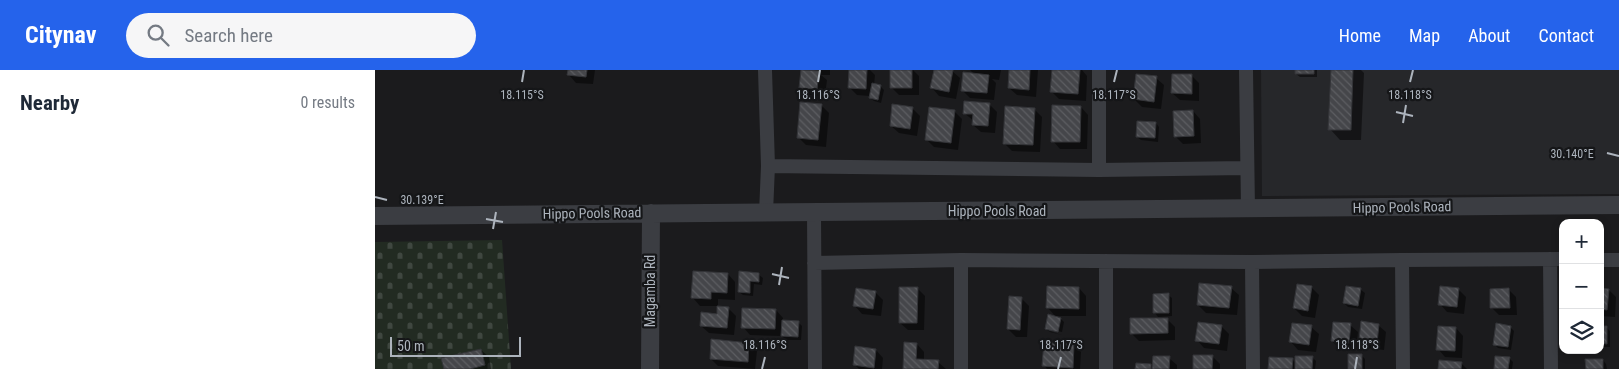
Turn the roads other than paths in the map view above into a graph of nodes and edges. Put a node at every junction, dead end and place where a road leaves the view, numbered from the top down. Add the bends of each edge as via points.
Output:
1 (765, 70) edge
2 (1099, 70) edge
3 (1246, 70) edge
4 (768, 166) junction
5 (1247, 168) junction
6 (1099, 170) junction
7 (1619, 205) edge
8 (1248, 209) junction
9 (766, 212) junction
10 (814, 212) junction
11 (651, 213) junction
12 (375, 216) edge
13 (1556, 259) edge
14 (961, 260) junction
15 (1402, 260) junction
16 (1604, 260) edge
17 (1619, 260) edge
18 (1106, 261) junction
19 (1252, 262) junction
20 (814, 263) junction
21 (650, 369) edge
22 (815, 369) edge
23 (961, 369) edge
24 (1107, 369) edge
25 (1253, 369) edge
26 (1403, 369) edge
27 (1551, 369) edge

1 - 4 street
2 - 6 street
3 - 5 street
4 - 6 street
4 - 9 street
5 - 6 street
5 - 8 street
7 - 8 street, Hippo Pools Road
8 - 10 street, Hippo Pools Road
9 - 10 street, Hippo Pools Road
9 - 11 street, Hippo Pools Road
10 - 20 street
11 - 12 street, Hippo Pools Road
11 - 21 street, Magamba Rd
13 - 15 street
13 - 27 street
14 - 18 street
14 - 20 street
14 - 23 street
15 - 19 street
15 - 26 street
16 - 17 street
18 - 19 street
18 - 24 street
19 - 25 street
20 - 22 street

